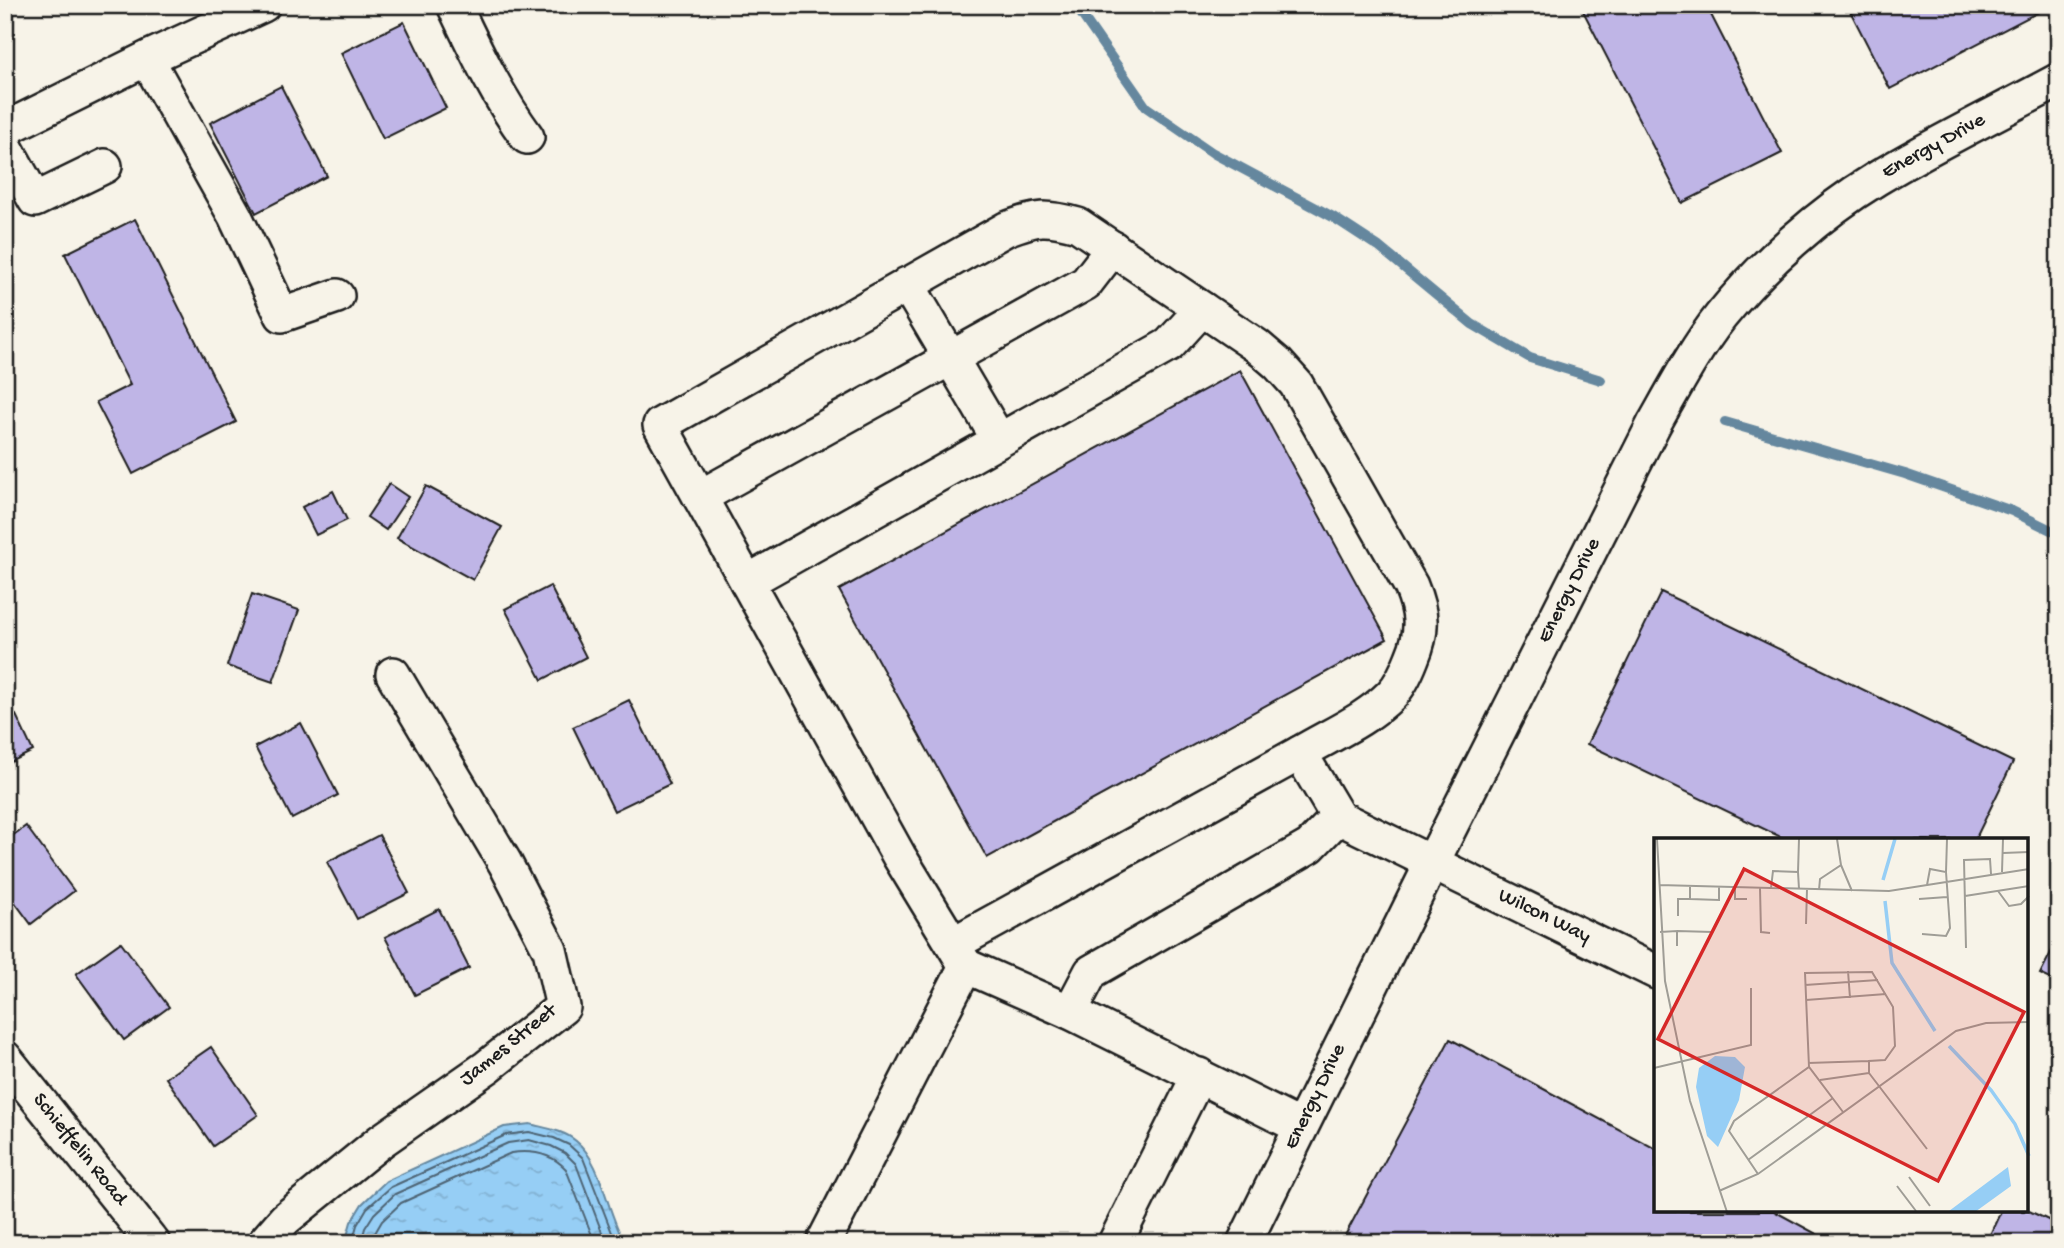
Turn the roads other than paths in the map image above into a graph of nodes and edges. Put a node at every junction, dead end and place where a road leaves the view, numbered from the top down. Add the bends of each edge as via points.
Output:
1 (263, 5) edge
2 (454, 5) edge
3 (209, 17) edge
4 (147, 59) junction
5 (2059, 80) edge
6 (5, 130) edge
7 (527, 138) dead end
8 (5, 146) edge
9 (105, 166) dead end
10 (1113, 248) junction
11 (907, 284) junction
12 (338, 296) dead end
13 (1202, 309) junction
14 (950, 358) junction
15 (999, 440) junction
16 (700, 498) junction
17 (747, 582) junction
18 (393, 674) dead end
19 (1300, 753) junction
20 (1338, 817) junction
21 (1432, 863) junction
22 (960, 955) junction
23 (1654, 971) edge
24 (1070, 1012) junction
25 (5, 1058) edge
26 (1199, 1075) junction
27 (1301, 1127) junction
28 (153, 1243) edge
29 (264, 1243) edge
30 (823, 1243) edge
31 (1115, 1243) edge
32 (1244, 1243) edge

1 - 3 street
2 - 7 street via 485,70
3 - 4 street
4 - 6 street
4 - 12 street via 235,216 282,315
5 - 21 street, Energy Drive via 1874,180 1791,243 1720,317 1654,424
8 - 9 street via 35,200
10 - 11 street via 1078,225 1033,219
10 - 13 street
10 - 14 street via 1086,282
11 - 14 street
11 - 16 street via 660,425
13 - 15 street via 1169,345
13 - 19 street via 1257,346 1296,384 1419,607 1417,648 1392,694
14 - 15 street
14 - 16 street
15 - 17 street
16 - 17 street
17 - 22 street via 899,856
18 - 29 street, James Street via 505,863 550,950 563,1007 381,1141 285,1219
19 - 20 street
19 - 22 street
20 - 21 street, Wilcon Way
20 - 24 street via 1311,846 1091,972
21 - 23 street, Wilcon Way
21 - 27 street, Energy Drive
22 - 24 street
22 - 30 street
24 - 26 street
25 - 28 street, Schieffelin Road
26 - 27 street
26 - 31 street
27 - 32 street, Energy Drive

